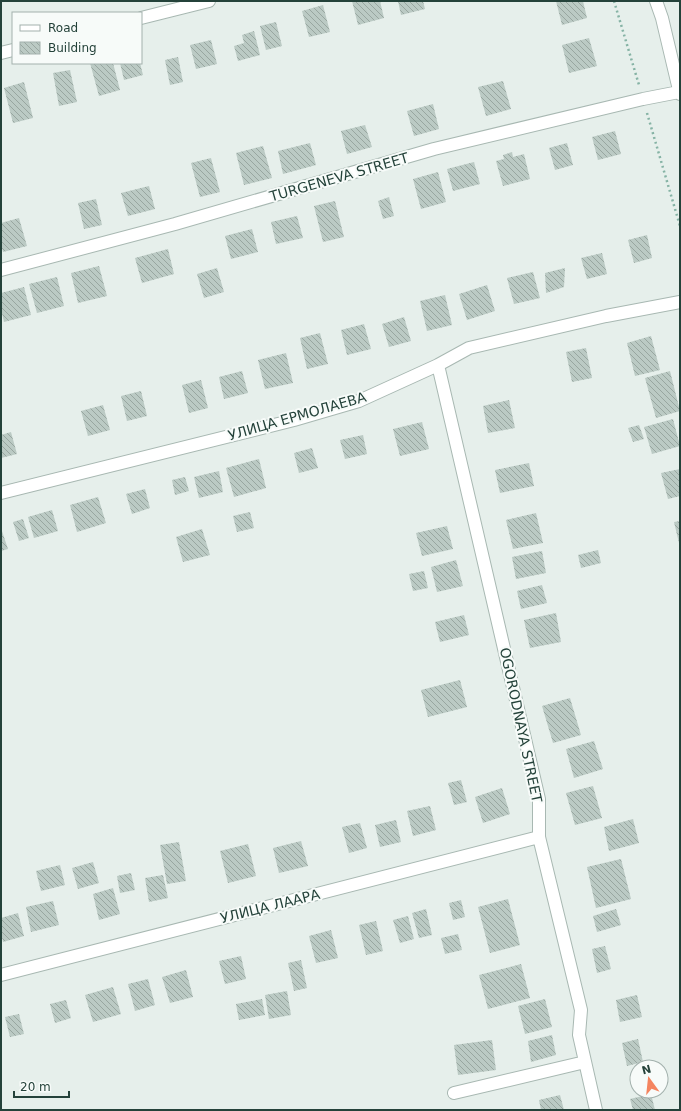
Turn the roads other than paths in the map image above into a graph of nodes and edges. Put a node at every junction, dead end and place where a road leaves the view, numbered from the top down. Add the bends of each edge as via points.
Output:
1 (208, 1) edge
2 (656, 1) edge
3 (142, 18) edge
4 (12, 50) edge
5 (1, 53) edge
6 (680, 93) edge
7 (1, 270) edge
8 (680, 302) edge
9 (438, 366) junction
10 (1, 493) edge
11 (539, 837) junction
12 (1, 975) edge
13 (585, 1062) junction
14 (454, 1093) dead end
15 (596, 1110) edge

1 - 3 street
2 - 6 street
4 - 5 street
6 - 7 street, TURGENEVA STREET via 643,99 434,149 174,224
8 - 9 street, УЛИЦА ЕРМОЛАЕВА via 606,316 469,348
9 - 10 street, УЛИЦА ЕРМОЛАЕВА via 359,401 294,420
9 - 11 street, OGORODNAYA STREET via 540,799
11 - 12 street, УЛИЦА ЛААРА
11 - 13 street, OGORODNAYA STREET via 581,1010 579,1034
13 - 14 street
13 - 15 street, OGORODNAYA STREET

